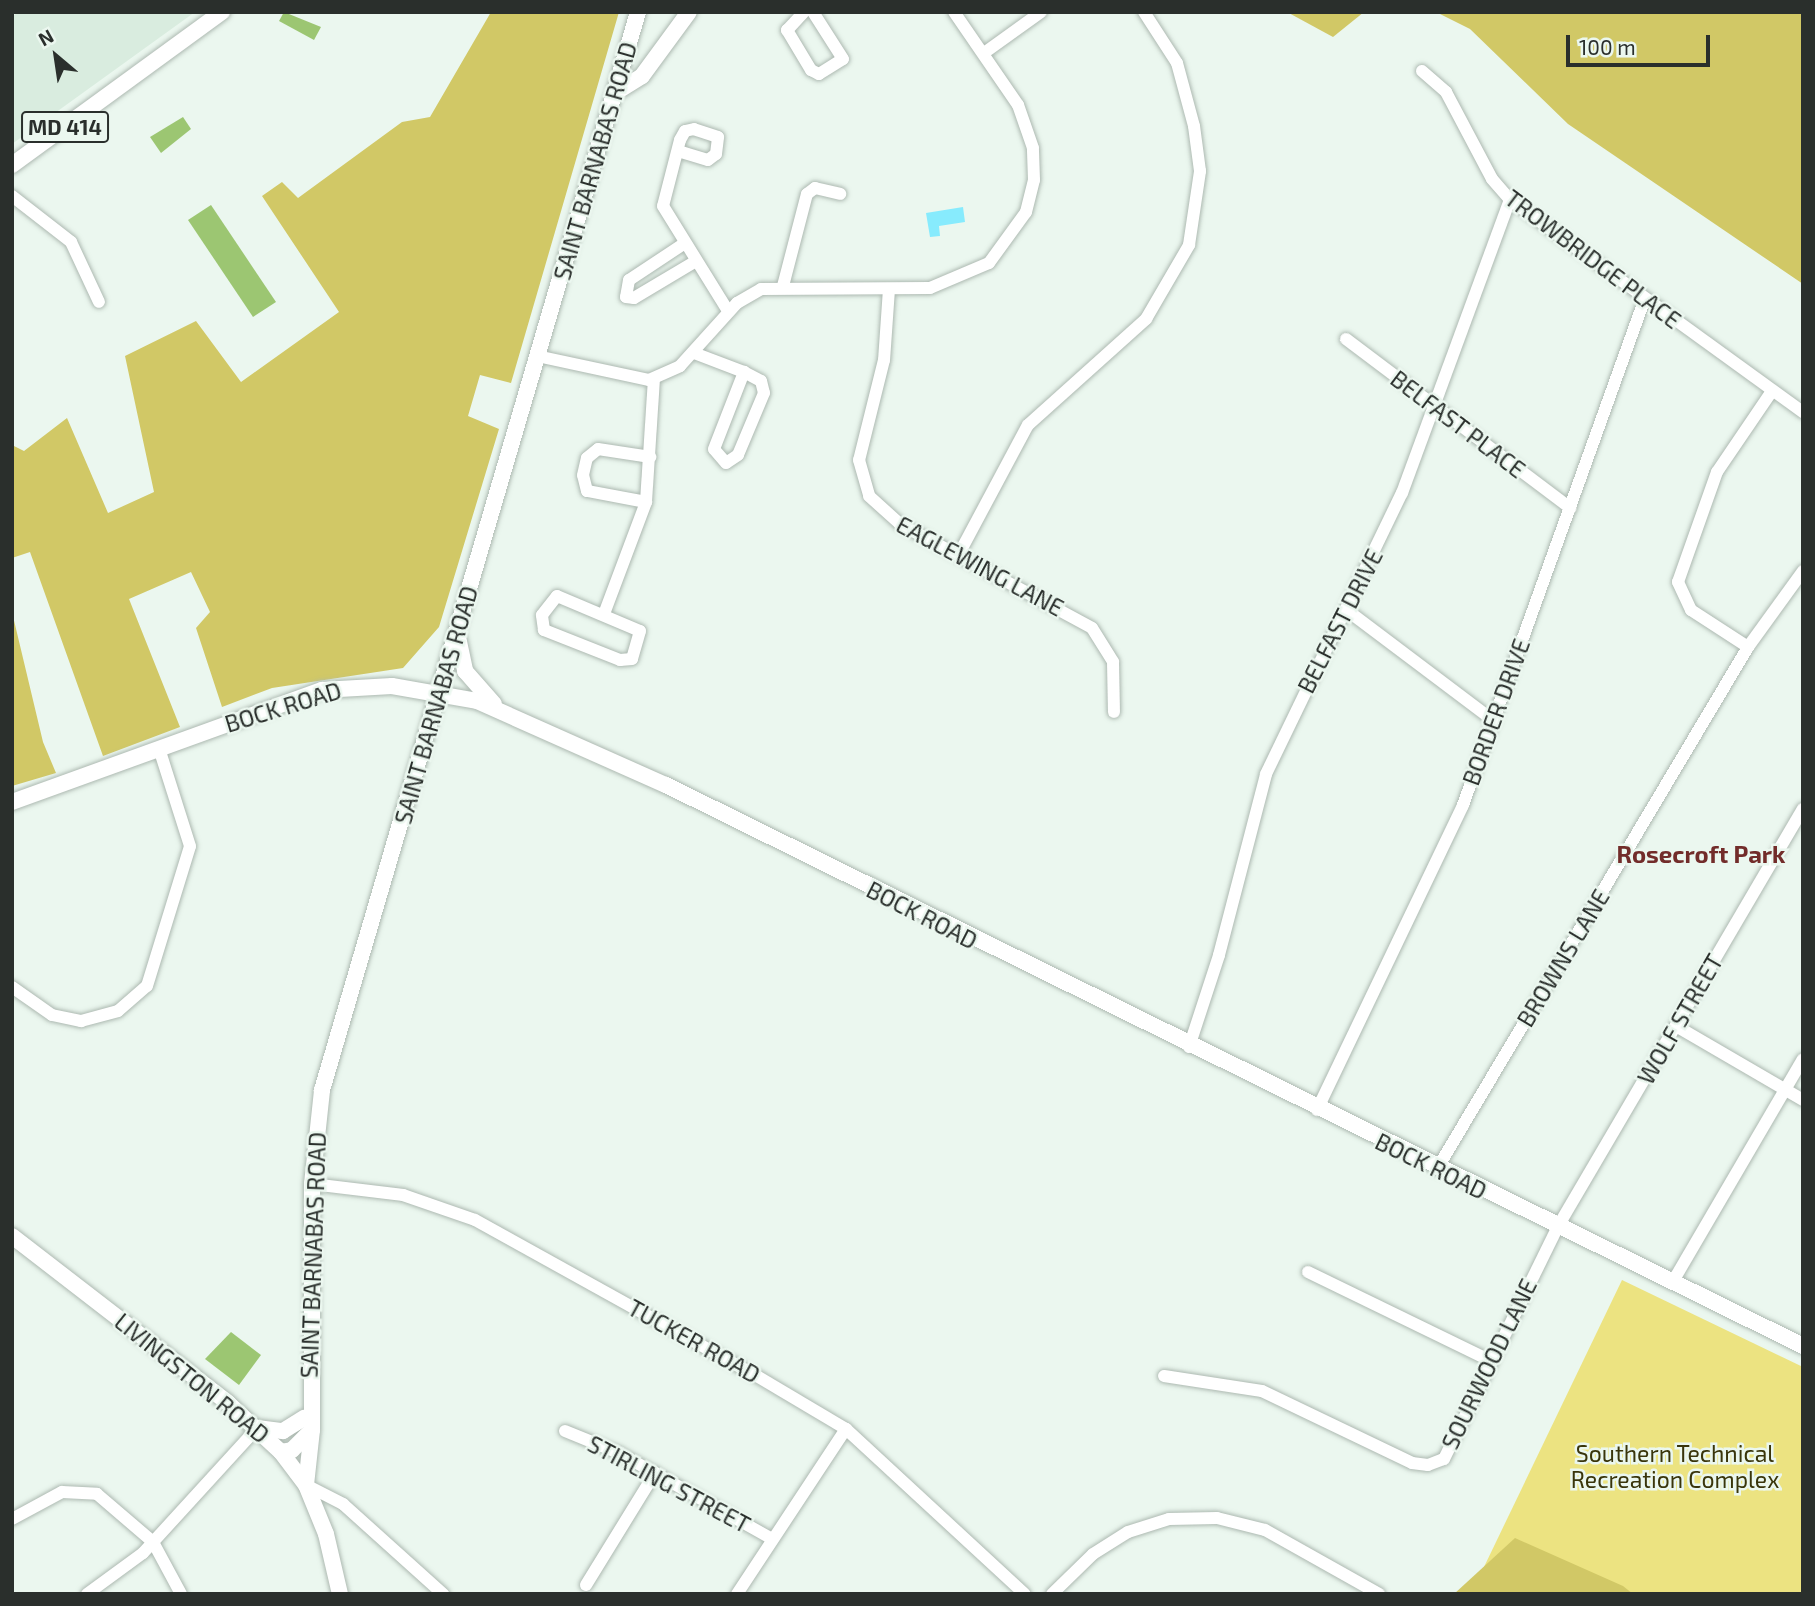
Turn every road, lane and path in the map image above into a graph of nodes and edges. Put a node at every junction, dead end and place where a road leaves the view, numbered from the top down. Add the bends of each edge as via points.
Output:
1 (222, 12) edge
2 (638, 12) edge
3 (689, 12) edge
4 (804, 12) edge
5 (813, 12) edge
6 (954, 12) edge
7 (1041, 12) edge
8 (1144, 12) edge
9 (984, 53) junction
10 (1422, 71) dead end
11 (618, 91) junction
12 (678, 151) junction
13 (12, 165) edge
14 (840, 194) dead end
15 (12, 196) edge
16 (1510, 200) junction
17 (685, 243) junction
18 (696, 261) junction
19 (783, 286) junction
20 (889, 289) junction
21 (1644, 301) junction
22 (99, 302) dead end
23 (728, 311) junction
24 (1346, 339) dead end
25 (694, 353) junction
26 (537, 356) junction
27 (744, 372) junction
28 (654, 379) junction
29 (1772, 391) junction
30 (1434, 406) junction
31 (1803, 412) edge
32 (650, 457) junction
33 (646, 502) junction
34 (1570, 508) junction
35 (959, 554) junction
36 (1803, 571) edge
37 (1348, 611) junction
38 (604, 614) junction
39 (457, 629) junction
40 (1748, 648) junction
41 (439, 691) junction
42 (502, 710) junction
43 (1114, 712) dead end
44 (1494, 720) junction
45 (159, 748) junction
46 (12, 802) edge
47 (1803, 809) edge
48 (12, 987) edge
49 (1676, 1026) junction
50 (1189, 1047) junction
51 (1803, 1059) edge
52 (1785, 1089) junction
53 (1803, 1100) edge
54 (1317, 1110) junction
55 (1437, 1169) junction
56 (312, 1184) junction
57 (1556, 1228) junction
58 (12, 1236) edge
59 (1308, 1272) dead end
60 (1672, 1283) junction
61 (1803, 1346) edge
62 (1491, 1361) junction
63 (1164, 1376) dead end
64 (309, 1420) junction
65 (257, 1428) junction
66 (846, 1429) junction
67 (565, 1431) dead end
68 (281, 1452) junction
69 (655, 1473) junction
70 (306, 1485) junction
71 (12, 1519) edge
72 (772, 1539) junction
73 (153, 1542) junction
74 (586, 1585) dead end
75 (86, 1594) edge
76 (181, 1594) edge
77 (340, 1594) edge
78 (443, 1594) edge
79 (737, 1594) edge
80 (1025, 1594) edge
81 (1052, 1594) edge
82 (1379, 1594) edge

1 - 13 main road, MD 414
2 - 11 main road, SAINT BARNABAS ROAD
3 - 11 main road via 642,76
4 - 5 street via 787,30 811,71 825,74 843,59
6 - 9 street
7 - 9 street
8 - 35 street via 1177,63 1194,126 1200,171 1189,245 1146,319 1028,425
9 - 20 street via 1031,136 1034,180 1023,219 996,257 960,279 930,288
10 - 16 street, TROWBRIDGE PLACE via 1446,92 1493,179
11 - 26 main road, SAINT BARNABAS ROAD
12 - 12 street via 713,158 719,142 712,134 686,130
12 - 17 street via 663,206
14 - 19 street via 815,188 807,194
15 - 22 street via 71,242
16 - 21 street, TROWBRIDGE PLACE
16 - 30 street, BELFAST DRIVE
17 - 18 street
17 - 18 street via 629,280 624,291 630,299
18 - 23 street
19 - 20 street
19 - 23 street via 755,291
20 - 35 street, EAGLEWING LANE via 884,360 860,452 860,474 869,496 886,515
21 - 29 street, TROWBRIDGE PLACE
21 - 34 street, BORDER DRIVE
23 - 25 street
24 - 30 street, BELFAST PLACE
25 - 27 street
25 - 28 street
26 - 28 street via 624,379
26 - 39 main road, SAINT BARNABAS ROAD
27 - 27 street via 761,381 764,393 738,455 726,463 714,449
28 - 32 street
29 - 31 street, TROWBRIDGE PLACE
29 - 40 street via 1717,472 1678,582 1691,610
30 - 34 street, BELFAST PLACE
30 - 37 street, BELFAST DRIVE via 1402,493
32 - 33 street
32 - 33 street via 598,449 587,458 582,481 587,491
33 - 38 street
34 - 44 street, BORDER DRIVE
35 - 43 street, EAGLEWING LANE via 1098,633 1115,670
36 - 40 street, BROWNS LANE
37 - 44 street
37 - 50 street, BELFAST DRIVE via 1266,774 1219,956
38 - 38 street via 640,631 632,659 620,660 550,634 542,624 544,611 557,596
39 - 41 main road, SAINT BARNABAS ROAD
39 - 42 main road via 465,671
40 - 55 street, BROWNS LANE
41 - 42 main road, BOCK ROAD
41 - 45 main road, BOCK ROAD via 377,685 322,691
41 - 56 main road, SAINT BARNABAS ROAD via 322,1090
42 - 50 main road, BOCK ROAD via 676,790
44 - 54 street, BORDER DRIVE via 1444,853
45 - 46 main road, BOCK ROAD
45 - 48 street via 190,846 147,986 118,1011 81,1021 52,1015
47 - 49 street, WOLF STREET
49 - 52 street
49 - 57 street, WOLF STREET
50 - 54 main road, BOCK ROAD
51 - 52 street
52 - 53 street
52 - 60 street
54 - 55 main road, BOCK ROAD
55 - 57 main road, BOCK ROAD
56 - 64 main road, SAINT BARNABAS ROAD
56 - 66 street, TUCKER ROAD via 415,1197 482,1223
57 - 60 main road, BOCK ROAD
57 - 62 street, SOURWOOD LANE
58 - 65 main road, LIVINGSTON ROAD
59 - 62 street
60 - 61 main road, BOCK ROAD
62 - 63 street, SOURWOOD LANE via 1448,1454 1428,1465 1400,1457 1274,1394
64 - 65 main road via 284,1431
64 - 68 main road via 292,1450
64 - 70 main road, SAINT BARNABAS ROAD
65 - 68 main road, LIVINGSTON ROAD
65 - 73 street
66 - 72 street
66 - 80 street, TUCKER ROAD
67 - 69 street, STIRLING STREET
68 - 70 main road, LIVINGSTON ROAD
69 - 72 street, STIRLING STREET
69 - 74 street
70 - 77 main road, LIVINGSTON ROAD via 326,1534
70 - 78 street via 342,1504
71 - 73 street via 56,1494 87,1490 109,1501
72 - 79 street
73 - 75 street
73 - 76 street
81 - 82 street via 1093,1554 1128,1532 1169,1519 1217,1518 1265,1530

